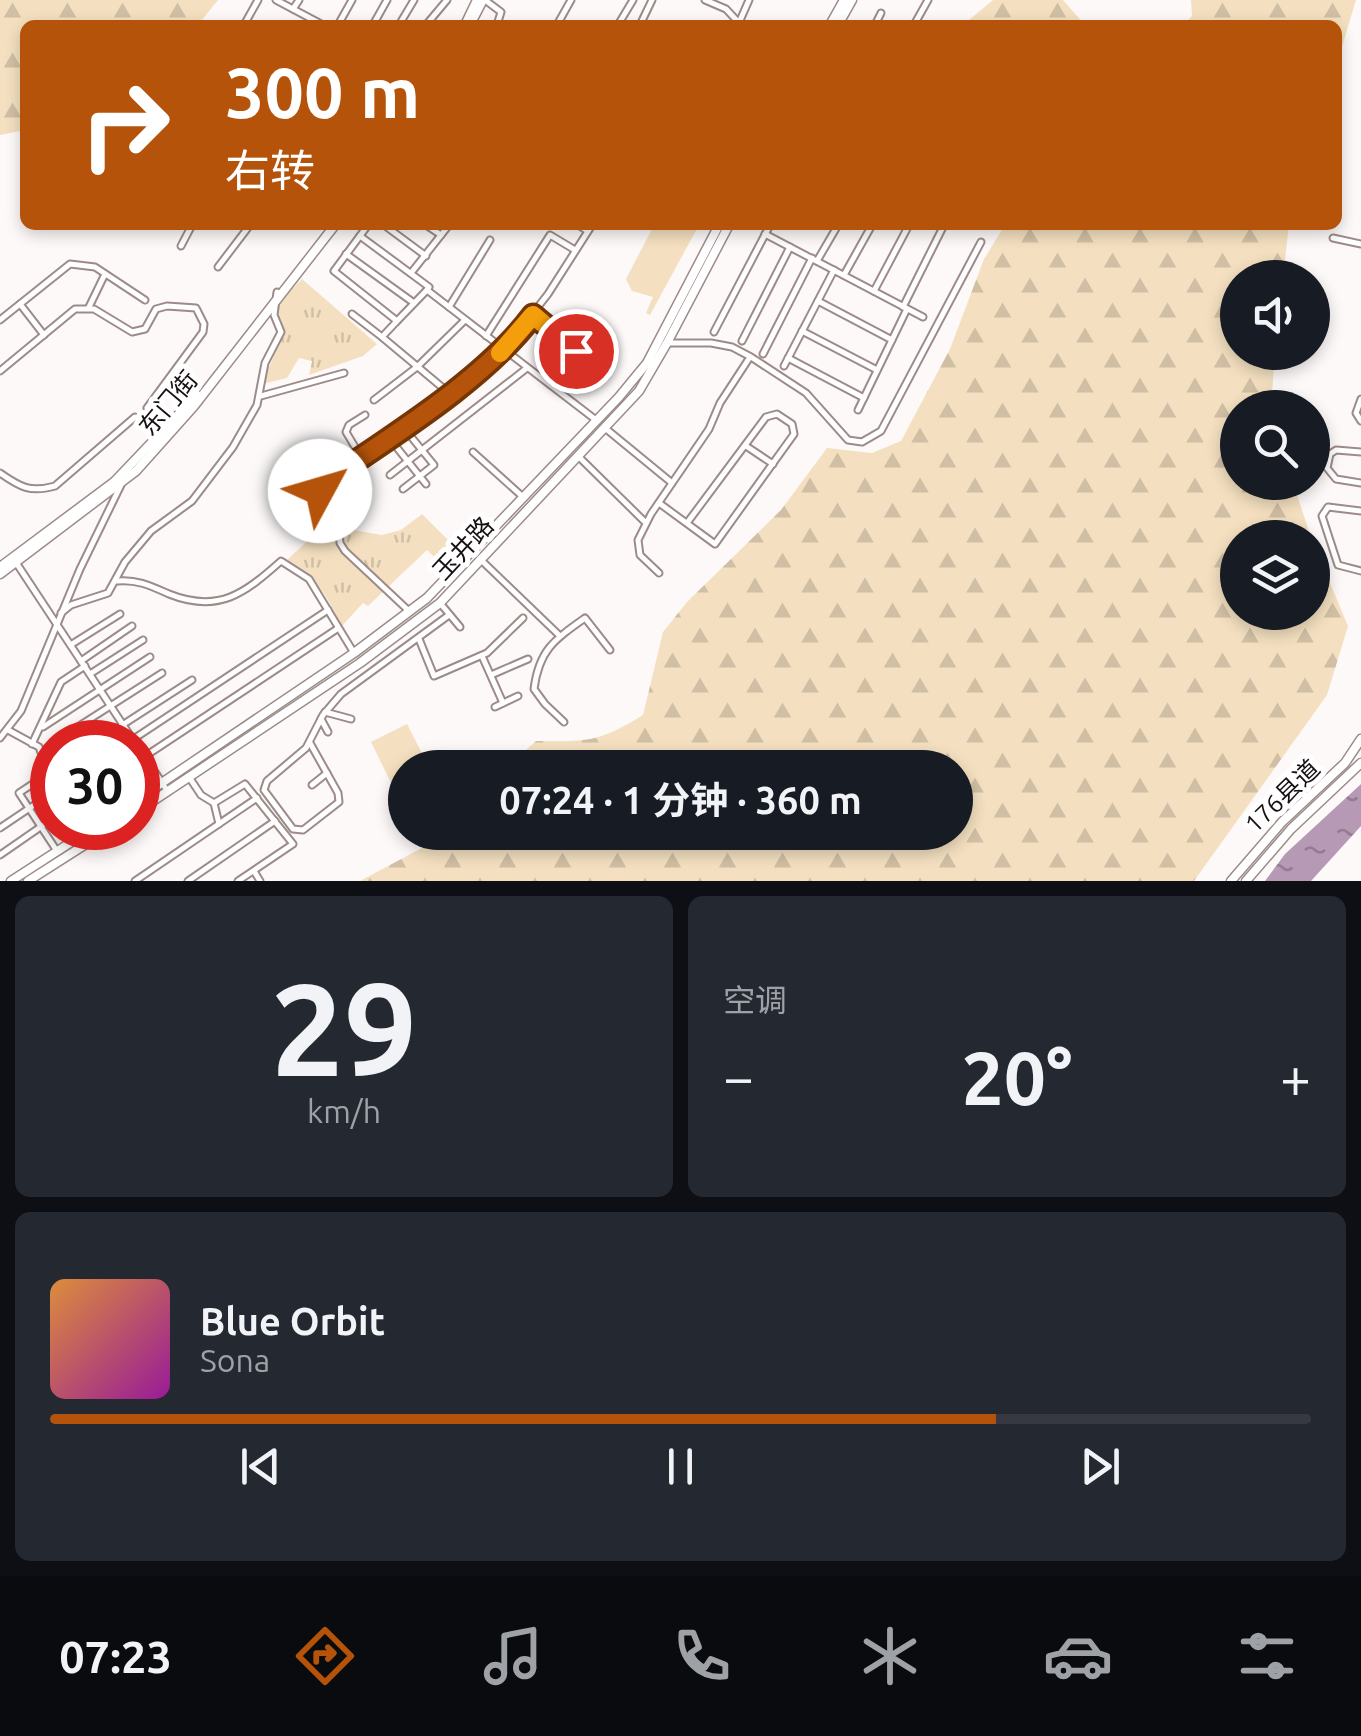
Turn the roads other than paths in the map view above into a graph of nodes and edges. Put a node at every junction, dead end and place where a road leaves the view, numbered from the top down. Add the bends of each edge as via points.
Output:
1 (276, 0) edge
2 (298, 0) edge
3 (447, 0) edge
4 (482, 0) edge
5 (705, 0) edge
6 (293, 9) junction
7 (881, 14) dead end
8 (314, 20) edge
9 (430, 20) edge
10 (499, 20) edge
11 (737, 20) edge
12 (878, 20) edge
13 (189, 230) edge
14 (246, 230) edge
15 (328, 230) edge
16 (328, 230) edge
17 (364, 230) edge
18 (391, 230) edge
19 (434, 230) edge
20 (444, 230) edge
21 (589, 230) edge
22 (716, 230) edge
23 (726, 230) edge
24 (768, 230) edge
25 (835, 230) edge
26 (869, 230) edge
27 (906, 230) edge
28 (942, 230) edge
29 (766, 234) junction
30 (441, 235) junction
31 (360, 236) junction
32 (1333, 238) dead end
33 (490, 240) dead end
34 (981, 242) dead end
35 (1361, 244) edge
36 (181, 246) dead end
37 (790, 247) junction
38 (576, 250) junction
39 (346, 254) junction
40 (426, 256) junction
41 (814, 260) junction
42 (218, 266) dead end
43 (834, 270) junction
44 (412, 273) junction
45 (105, 274) junction
46 (844, 276) junction
47 (426, 290) junction
48 (277, 292) junction
49 (874, 292) junction
50 (145, 300) dead end
51 (818, 302) junction
52 (274, 303) junction
53 (20, 304) junction
54 (414, 304) junction
55 (89, 307) junction
56 (449, 308) junction
57 (905, 308) junction
58 (352, 314) dead end
59 (533, 315) junction
60 (923, 318) dead end
61 (0, 320) edge
62 (465, 320) junction
63 (397, 321) junction
64 (802, 331) junction
65 (714, 332) dead end
66 (44, 335) junction
67 (486, 336) junction
68 (382, 338) junction
69 (892, 340) junction
70 (742, 342) dead end
71 (668, 344) junction
72 (504, 350) junction
73 (764, 354) dead end
74 (750, 357) junction
75 (788, 358) junction
76 (784, 366) dead end
77 (527, 368) junction
78 (598, 369) dead end
79 (878, 370) junction
80 (0, 371) edge
81 (344, 374) dead end
82 (449, 392) junction
83 (260, 396) junction
84 (864, 398) junction
85 (1361, 399) edge
86 (374, 400) dead end
87 (858, 410) dead end
88 (365, 415) dead end
89 (1361, 421) edge
90 (600, 423) junction
91 (404, 428) junction
92 (166, 433) junction
93 (390, 439) junction
94 (745, 445) junction
95 (422, 450) junction
96 (473, 452) dead end
97 (1361, 452) edge
98 (577, 455) junction
99 (361, 457) junction
100 (407, 461) junction
101 (772, 464) junction
102 (125, 472) junction
103 (0, 473) edge
104 (390, 474) dead end
105 (420, 476) junction
106 (121, 484) junction
107 (426, 484) dead end
108 (672, 484) junction
109 (1361, 484) edge
110 (403, 489) dead end
111 (322, 493) dead end
112 (524, 498) junction
113 (659, 503) junction
114 (1361, 512) edge
115 (646, 523) junction
116 (687, 523) junction
117 (339, 533) dead end
118 (480, 560) junction
119 (15, 561) junction
120 (0, 570) edge
121 (1361, 571) edge
122 (659, 574) dead end
123 (116, 582) junction
124 (440, 602) junction
125 (328, 610) junction
126 (410, 612) junction
127 (61, 613) junction
128 (120, 614) dead end
129 (449, 615) junction
130 (523, 618) dead end
131 (58, 625) junction
132 (132, 626) dead end
133 (460, 626) dead end
134 (336, 629) junction
135 (560, 636) junction
136 (419, 639) junction
137 (143, 640) dead end
138 (70, 645) junction
139 (610, 650) dead end
140 (354, 653) junction
141 (482, 656) junction
142 (150, 657) dead end
143 (528, 659) dead end
144 (83, 664) junction
145 (162, 673) dead end
146 (90, 674) junction
147 (491, 675) junction
148 (192, 680) dead end
149 (100, 689) junction
150 (518, 696) dead end
151 (503, 703) junction
152 (111, 706) junction
153 (494, 707) dead end
154 (323, 716) junction
155 (350, 719) dead end
156 (45, 720) edge
157 (51, 720) edge
158 (89, 720) edge
159 (121, 720) edge
160 (132, 720) edge
161 (564, 722) dead end
162 (160, 725) edge
163 (8, 730) junction
164 (328, 732) dead end
165 (0, 738) edge
166 (1361, 740) edge
167 (30, 743) edge
168 (310, 743) junction
169 (160, 746) edge
170 (1361, 763) edge
171 (327, 773) junction
172 (190, 777) junction
173 (160, 779) edge
174 (312, 785) dead end
175 (30, 786) edge
176 (165, 787) junction
177 (160, 789) edge
178 (160, 791) edge
179 (257, 798) junction
180 (214, 803) junction
181 (29, 808) joint
182 (275, 822) junction
183 (219, 824) junction
184 (0, 828) edge
185 (30, 835) edge
186 (75, 850) edge
187 (57, 851) edge
188 (0, 856) edge
189 (254, 870) junction
190 (27, 878) edge
191 (10, 881) edge
192 (135, 881) edge
193 (188, 881) edge
194 (238, 881) edge
195 (260, 881) edge
196 (1231, 881) edge
197 (1246, 881) edge

1 - 6 street
2 - 6 street
3 - 9 street
4 - 10 street via 501,12
5 - 11 street
6 - 8 street
7 - 12 street
13 - 36 street
14 - 42 street
15 - 48 street, 东门街
16 - 52 street, 东门街
17 - 31 street
18 - 40 street
19 - 30 street
20 - 30 street
21 - 38 street
22 - 90 street, 玉井路 via 647,363
23 - 71 street, 玉井路
24 - 29 street
25 - 41 street
26 - 46 street
27 - 49 street
28 - 57 street
29 - 37 street
29 - 65 street
30 - 40 street
31 - 39 street
31 - 44 street
32 - 35 street
33 - 56 street
34 - 74 street via 880,431 862,442 848,440 806,394
37 - 41 street
37 - 70 street
38 - 59 street
38 - 67 street via 550,235
39 - 54 street
39 - 63 street via 334,271
40 - 44 street
41 - 43 street
41 - 73 street
43 - 46 street
43 - 51 street
44 - 47 street
45 - 50 street
45 - 53 street via 70,264
45 - 55 street
46 - 49 street
47 - 54 street
47 - 56 street
48 - 52 street
48 - 92 street, 东门街
49 - 57 street
51 - 64 street
51 - 69 street
52 - 83 street via 281,332
52 - 92 street, 东门街
53 - 61 street
53 - 66 street
54 - 63 street
55 - 66 street via 75,309
55 - 92 street via 132,332 146,328 156,309 196,308 204,332 147,408
56 - 62 street
57 - 60 street
57 - 69 street
58 - 68 street
59 - 72 street
59 - 78 street
62 - 67 street
62 - 86 street
63 - 68 street
64 - 75 street
64 - 79 street
66 - 80 street
67 - 72 street
68 - 82 street
69 - 79 street
71 - 74 street via 711,343
71 - 90 street, 玉井路 via 638,391
72 - 77 street
72 - 82 street
74 - 108 street
75 - 76 street
75 - 84 street
77 - 90 street
77 - 95 street
79 - 84 street
81 - 83 street
82 - 91 street
83 - 123 street via 192,502 152,530
84 - 87 street
85 - 89 street
88 - 99 street via 346,432
90 - 98 street, 玉井路
90 - 108 street
90 - 112 street, 玉井路
91 - 93 street
91 - 95 street
92 - 102 street, 东门街
92 - 103 street via 135,417 42,490 22,488
92 - 106 street, 东门街
93 - 99 street
93 - 100 street
94 - 101 street
94 - 101 street via 766,416 777,414 792,424 794,434
94 - 116 street
95 - 100 street
95 - 105 street via 434,465
96 - 112 street
97 - 109 street via 1336,450 1327,468 1336,479
98 - 115 street
98 - 118 street, 玉井路
99 - 111 street via 319,486
100 - 104 street
100 - 105 street
101 - 116 street via 715,544
102 - 106 street
102 - 119 street, 东门街
105 - 107 street
105 - 110 street
106 - 119 street, 东门街
106 - 127 street
108 - 113 street
112 - 126 street, 玉井路
113 - 115 street
113 - 116 street
114 - 121 street via 1336,506 1322,516 1338,566
115 - 122 street via 640,555
117 - 126 street via 345,550
118 - 124 street, 玉井路
118 - 135 street
119 - 120 street, 东门街
119 - 131 street
123 - 125 street via 138,581 208,602 241,595 281,561 308,579
123 - 127 street via 108,593
124 - 129 street
124 - 172 street, 玉井路
125 - 134 street
125 - 162 street
126 - 140 street, 玉井路
127 - 131 street
128 - 138 street
129 - 133 street
129 - 136 street
130 - 141 street
131 - 138 street
131 - 163 street
132 - 144 street
134 - 140 street
134 - 169 street
135 - 139 street via 584,618
135 - 161 street via 538,662 534,688
136 - 141 street via 434,676
136 - 154 street via 340,694
137 - 146 street
138 - 144 street
140 - 176 street, 玉井路
141 - 147 street
142 - 149 street
143 - 147 street
144 - 146 street
144 - 156 street via 61,682
145 - 152 street
146 - 149 street
147 - 151 street
148 - 160 street
149 - 152 street
149 - 157 street
150 - 151 street
151 - 153 street
152 - 158 street
152 - 159 street
154 - 155 street
154 - 164 street
154 - 168 street
163 - 165 street
163 - 167 street
166 - 196 street, 176县道
168 - 171 street
168 - 171 street via 264,790 293,829 303,830 339,802
170 - 197 street, 176县道
171 - 174 street
172 - 176 street, 玉井路
172 - 180 street
173 - 176 street
175 - 181 street via 18,793
176 - 177 street, 玉井路
176 - 178 street, 玉井路
179 - 180 street via 245,784
179 - 182 street
179 - 183 street
180 - 183 street
181 - 184 street
182 - 189 street via 293,844
182 - 193 street
183 - 192 street
185 - 188 street
186 - 190 street
187 - 190 street
189 - 194 street
189 - 195 street
190 - 191 street

